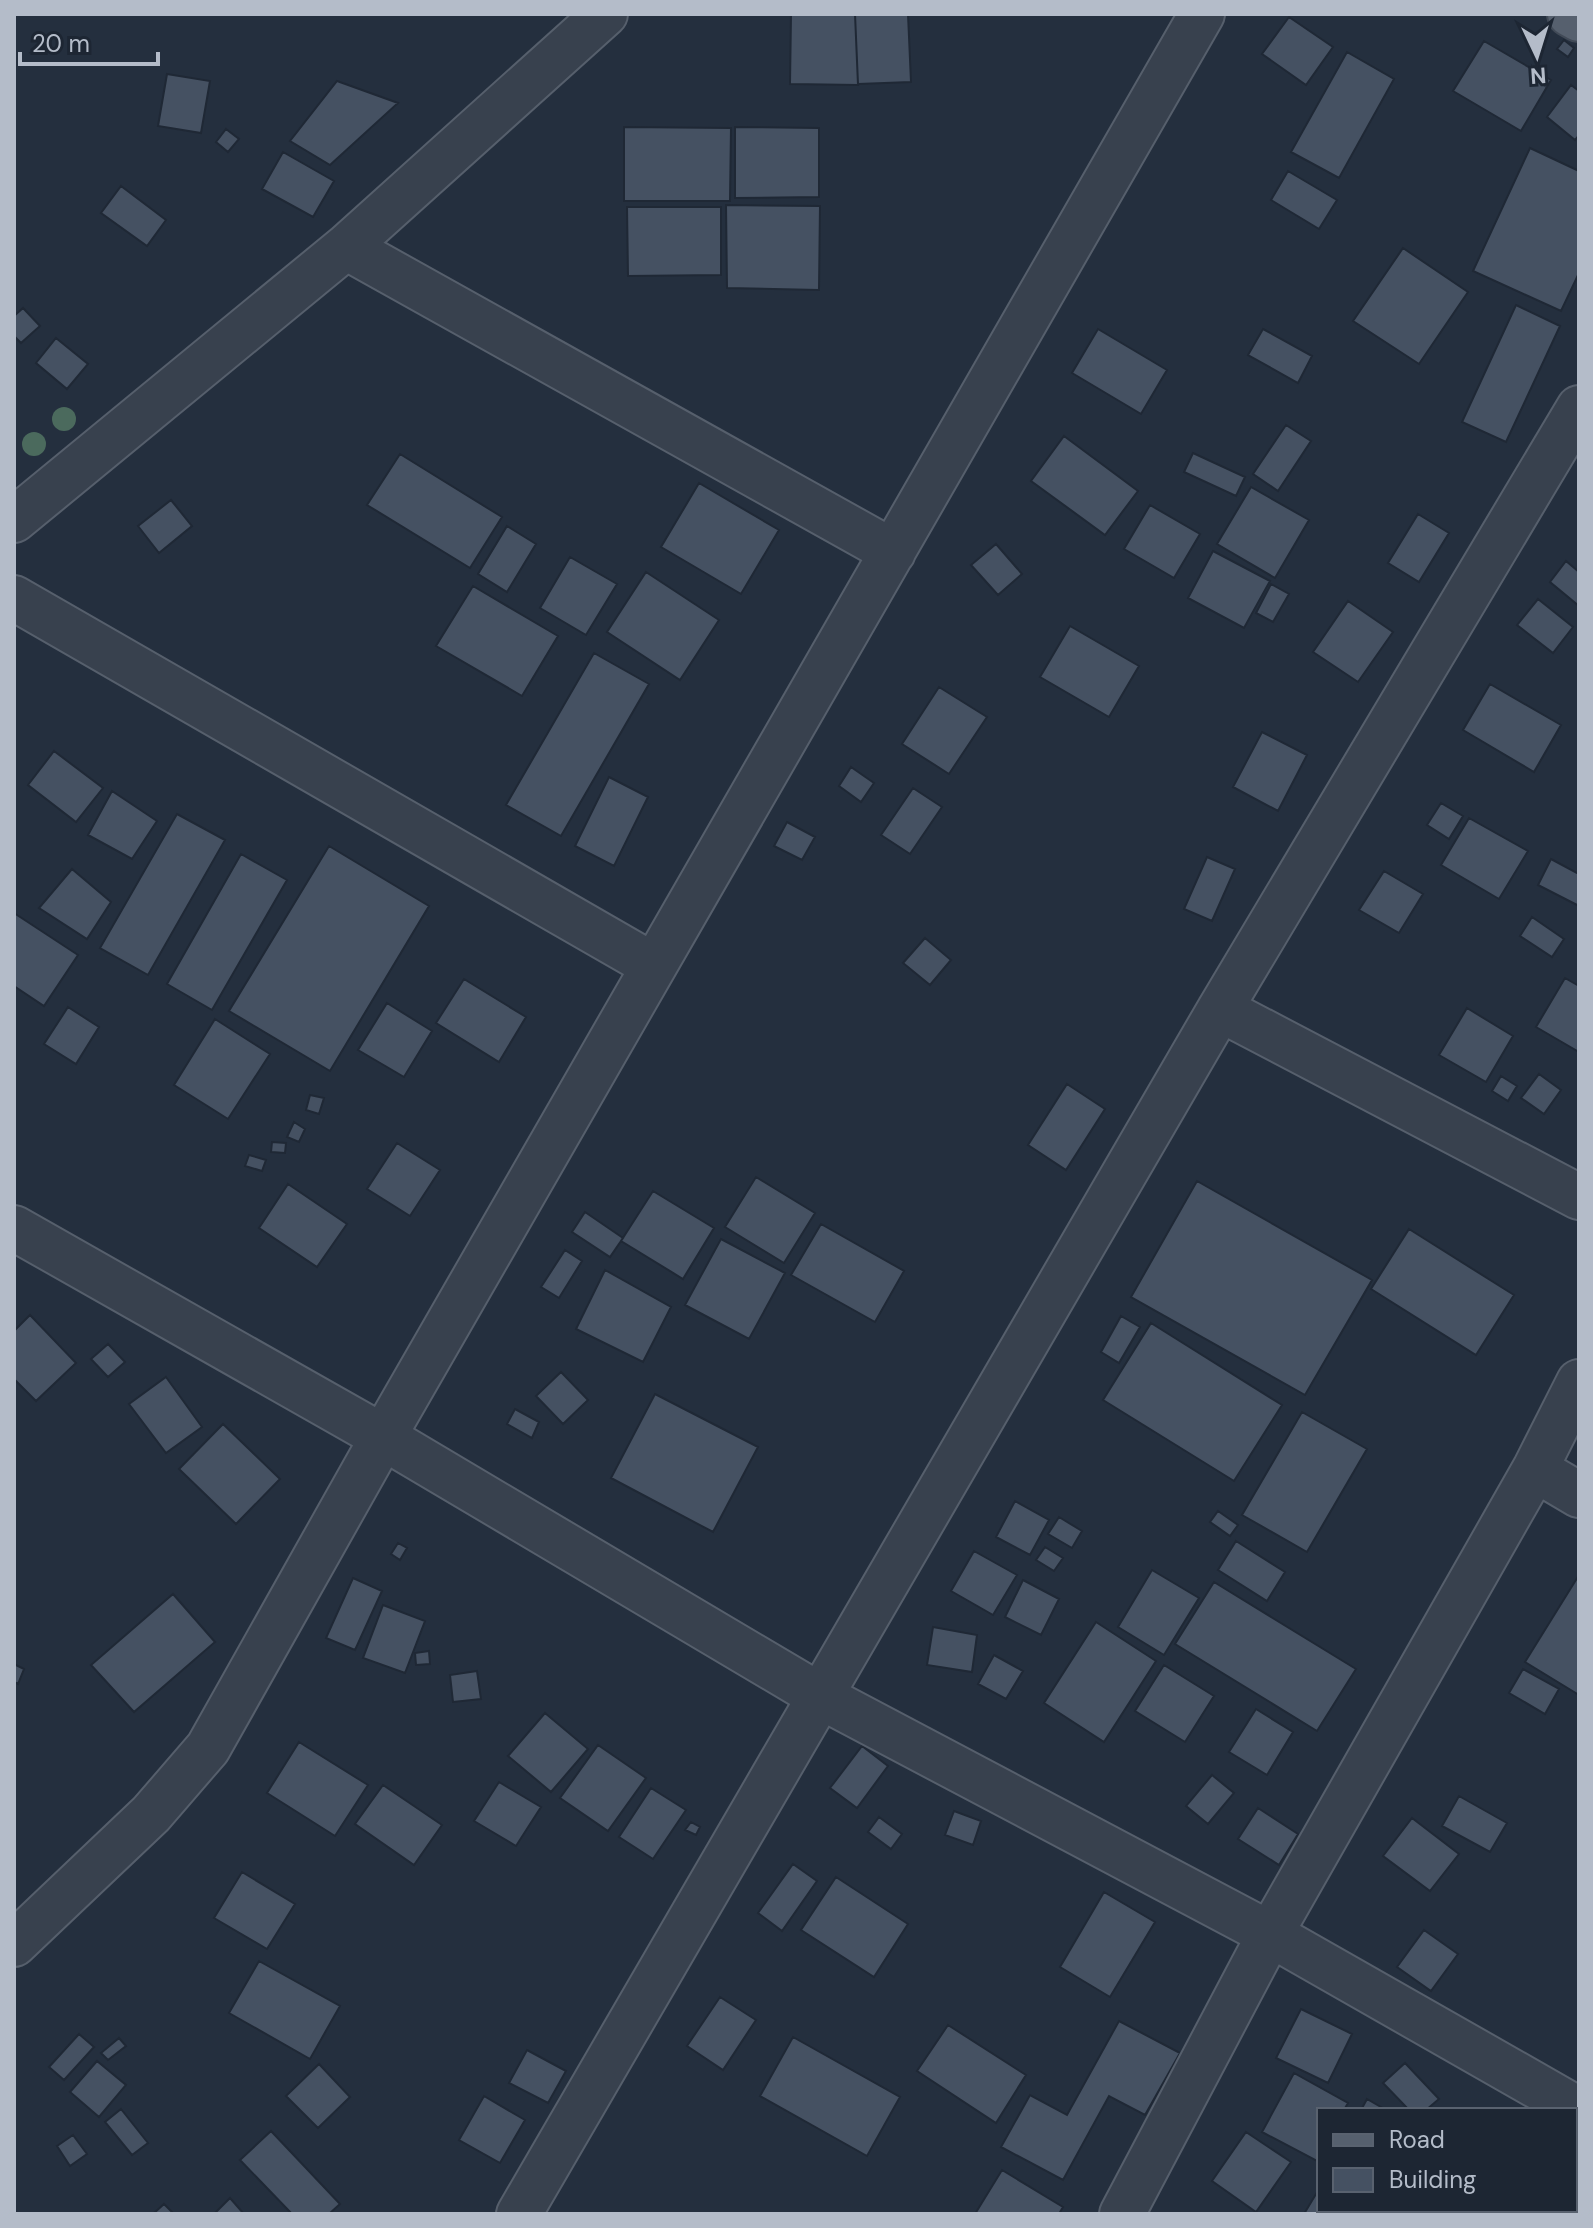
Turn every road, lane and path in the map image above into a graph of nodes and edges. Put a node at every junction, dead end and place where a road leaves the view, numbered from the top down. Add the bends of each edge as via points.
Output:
1 (605, 14) edge
2 (1202, 14) edge
3 (1570, 14) edge
4 (1579, 19) edge
5 (346, 247) junction
6 (1579, 408) edge
7 (14, 520) edge
8 (893, 552) junction
9 (14, 598) edge
10 (654, 966) junction
11 (1220, 1009) junction
12 (1579, 1197) edge
13 (22, 1244) edge
14 (1579, 1382) edge
15 (383, 1437) junction
16 (1535, 1469) junction
17 (1579, 1495) edge
18 (820, 1696) junction
19 (1270, 1934) junction
20 (14, 1944) edge
21 (1575, 2108) edge
22 (519, 2214) edge
23 (1122, 2214) edge

1 - 5 street
2 - 8 street
3 - 4 main road
5 - 7 street
5 - 8 street
6 - 11 street
8 - 10 street
9 - 10 street
10 - 15 street
11 - 12 street
11 - 18 street
13 - 15 street
14 - 16 street
15 - 18 street
15 - 20 street via 208,1748 151,1814
16 - 17 street
16 - 19 street
18 - 19 street
18 - 22 street
19 - 21 street
19 - 23 street

